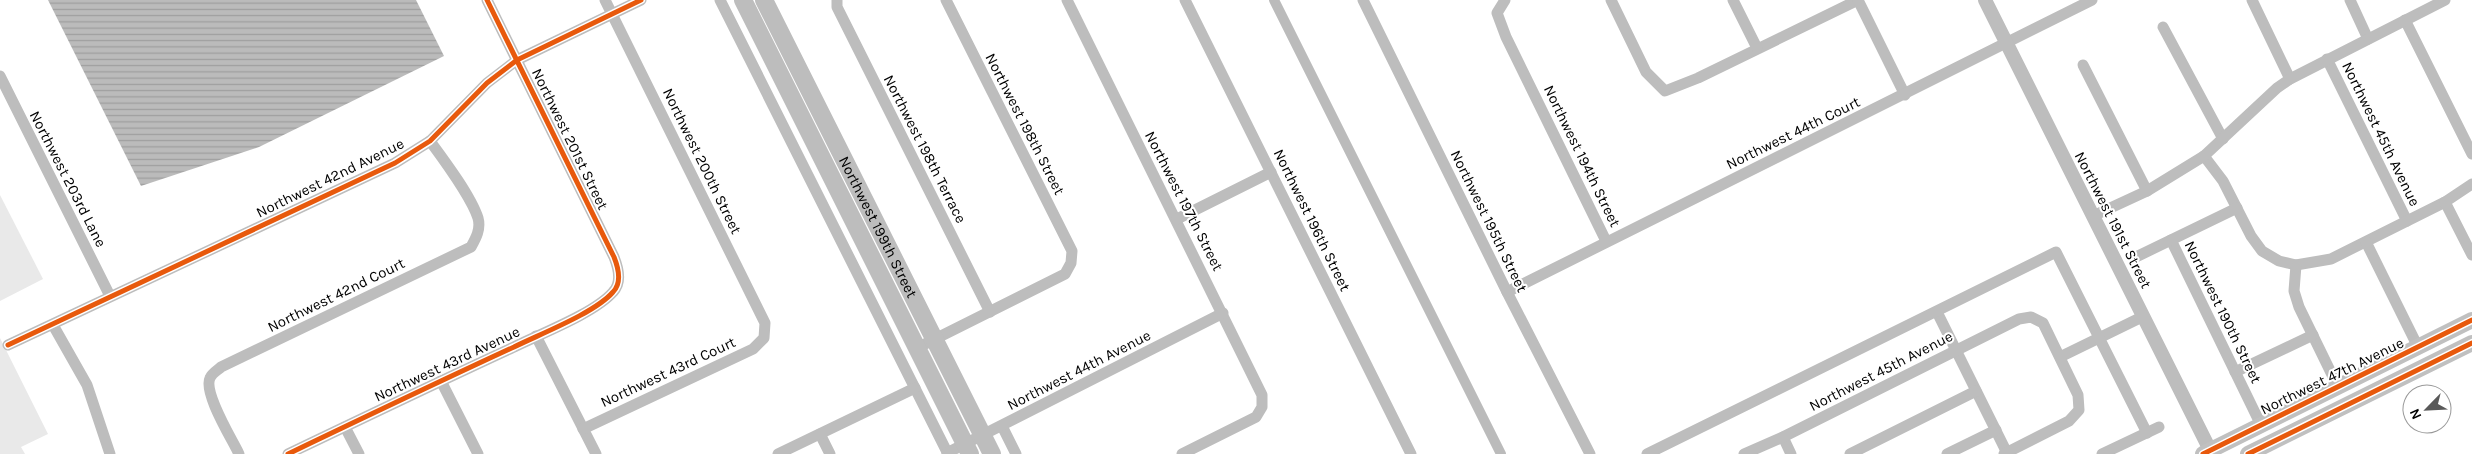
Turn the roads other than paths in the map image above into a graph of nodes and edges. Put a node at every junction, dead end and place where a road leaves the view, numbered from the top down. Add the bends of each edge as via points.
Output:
1 (487, 0) edge
2 (605, 0) edge
3 (641, 0) edge
4 (720, 0) edge
5 (743, 0) edge
6 (764, 0) edge
7 (837, 0) edge
8 (946, 0) edge
9 (1067, 0) edge
10 (1185, 0) edge
11 (1363, 0) edge
12 (1505, 0) edge
13 (1611, 0) edge
14 (1733, 0) edge
15 (1858, 0) edge
16 (1985, 0) edge
17 (2092, 0) edge
18 (2252, 0) edge
19 (2350, 0) edge
20 (2445, 0) edge
21 (612, 14) junction
22 (2405, 20) junction
23 (2163, 27) dead end
24 (2368, 38) junction
25 (2007, 43) junction
26 (1757, 48) junction
27 (2327, 59) junction
28 (517, 60) junction
29 (2083, 65) dead end
30 (0, 76) edge
31 (2290, 79) junction
32 (1905, 95) junction
33 (2223, 139) junction
34 (430, 141) junction
35 (2472, 154) edge
36 (2204, 156) junction
37 (1271, 172) junction
38 (2472, 184) edge
39 (2146, 191) junction
40 (2445, 202) junction
41 (2238, 208) junction
42 (2093, 216) junction
43 (1177, 219) junction
44 (2407, 221) junction
45 (2171, 240) junction
46 (1606, 241) junction
47 (2366, 242) junction
48 (2472, 255) edge
49 (2138, 256) dead end
50 (2296, 265) junction
51 (615, 292) joint
52 (1507, 292) junction
53 (110, 296) junction
54 (990, 312) junction
55 (1937, 312) junction
56 (1224, 313) junction
57 (2144, 316) junction
58 (2472, 320) edge
59 (53, 326) junction
60 (2313, 335) junction
61 (536, 336) junction
62 (764, 338) joint
63 (2099, 338) junction
64 (934, 339) junction
65 (2472, 343) edge
66 (8, 346) dead end
67 (2418, 347) junction
68 (917, 348) junction
69 (1956, 351) junction
70 (2060, 357) junction
71 (2235, 372) junction
72 (441, 381) junction
73 (2338, 387) junction
74 (915, 388) junction
75 (1976, 391) junction
76 (2261, 425) junction
77 (1002, 426) junction
78 (345, 427) junction
79 (2159, 427) dead end
80 (583, 429) junction
81 (1996, 430) junction
82 (2147, 433) junction
83 (820, 434) junction
84 (983, 436) junction
85 (1783, 437) junction
86 (968, 449) edge
87 (2005, 453) edge
88 (2208, 453) edge
89 (110, 454) edge
90 (240, 454) edge
91 (288, 454) edge
92 (359, 454) edge
93 (478, 454) edge
94 (596, 454) edge
95 (778, 454) edge
96 (830, 454) edge
97 (947, 454) edge
98 (992, 454) edge
99 (1016, 454) edge
100 (1182, 454) edge
101 (1411, 454) edge
102 (1590, 454) edge
103 (1647, 454) edge
104 (1744, 454) edge
105 (1791, 454) edge
106 (1850, 454) edge
107 (1947, 454) edge
108 (2102, 454) edge
109 (2248, 454) edge

1 - 28 street, Northwest 201st Street
2 - 21 street, Northwest 200th Street
3 - 21 street, Northwest 42nd Avenue
4 - 74 street
5 - 68 main road, Northwest 199th Street
6 - 64 main road, Northwest 199th Street
7 - 54 street, Northwest 198th Terrace via 837,7
8 - 54 street, Northwest 198th Street via 1072,251 1071,263 1065,274
9 - 43 street, Northwest 197th Street
10 - 37 street, Northwest 196th Street
11 - 52 street, Northwest 195th Street
12 - 46 street, Northwest 194th Street via 1497,13 1506,38
13 - 26 street via 1646,72 1665,91
14 - 26 street
15 - 26 street
15 - 32 street
16 - 25 street, Northwest 191st Street
17 - 25 street, Northwest 44th Court
18 - 31 street
19 - 24 street
20 - 22 street, Northwest 45th Avenue
21 - 28 street, Northwest 42nd Avenue
21 - 62 street, Northwest 200th Street via 765,323
22 - 24 street, Northwest 45th Avenue
22 - 35 street
23 - 33 street
24 - 27 street, Northwest 45th Avenue
25 - 32 street, Northwest 44th Court
25 - 42 street, Northwest 191st Street
27 - 31 street, Northwest 45th Avenue
27 - 44 street, Northwest 45th Avenue
28 - 34 street, Northwest 42nd Avenue via 487,83
28 - 51 street, Northwest 201st Street via 614,256 618,268
29 - 39 street
30 - 53 street, Northwest 203rd Lane
31 - 33 street, Northwest 45th Avenue
32 - 46 street, Northwest 44th Court
33 - 36 street, Northwest 45th Avenue
34 - 53 street, Northwest 42nd Avenue via 395,163
34 - 90 street, Northwest 42nd Court via 478,218 478,236 471,247 221,367 210,376 211,397
36 - 39 street, Northwest 45th Avenue
36 - 41 street via 2219,174
37 - 43 street
37 - 101 street, Northwest 196th Street
38 - 40 street
39 - 42 street, Northwest 45th Avenue
40 - 44 street
40 - 48 street
41 - 45 street
41 - 50 street via 2262,251 2279,261
42 - 57 street, Northwest 191st Street
43 - 56 street, Northwest 197th Street
44 - 47 street
45 - 49 street
45 - 71 street, Northwest 190th Street
46 - 52 street, Northwest 44th Court
47 - 50 street via 2331,259
47 - 67 street
50 - 60 street via 2294,291
51 - 61 street, Northwest 43rd Avenue via 596,306
52 - 102 street, Northwest 195th Street
53 - 59 street, Northwest 42nd Avenue
54 - 64 street
55 - 63 street via 2056,252
55 - 69 street
55 - 103 street
56 - 77 street, Northwest 44th Avenue
56 - 100 street, Northwest 197th Street via 1262,395 1262,406 1256,417
57 - 63 street
57 - 88 street, Northwest 191st Street
58 - 67 main road, Northwest 47th Avenue
59 - 66 street, Northwest 42nd Avenue
59 - 89 street via 87,385
60 - 71 street
60 - 73 street
61 - 72 street, Northwest 43rd Avenue
61 - 80 street
62 - 80 street, Northwest 43rd Court via 753,349
63 - 70 street
63 - 82 street
64 - 68 street
64 - 84 main road, Northwest 199th Street
65 - 109 main road
67 - 73 main road, Northwest 47th Avenue
68 - 86 main road, Northwest 199th Street
69 - 70 street, Northwest 45th Avenue via 2019,319 2030,317 2043,323
69 - 75 street
69 - 85 street, Northwest 45th Avenue
70 - 87 street via 2078,395 2079,410 2069,421
71 - 76 street, Northwest 190th Street
72 - 78 street, Northwest 43rd Avenue
72 - 93 street
73 - 76 main road, Northwest 47th Avenue
74 - 83 street
74 - 97 street
75 - 81 street
75 - 106 street
76 - 88 main road, Northwest 47th Avenue
77 - 84 street, Northwest 44th Avenue
77 - 99 street
78 - 91 street, Northwest 43rd Avenue
78 - 92 street
79 - 82 street
80 - 94 street
81 - 87 street
81 - 107 street
82 - 108 street
83 - 95 street
83 - 96 street
84 - 86 street, Northwest 44th Avenue
84 - 98 main road, Northwest 199th Street
85 - 104 street, Northwest 45th Avenue
85 - 105 street
86 - 97 street, Northwest 44th Avenue

